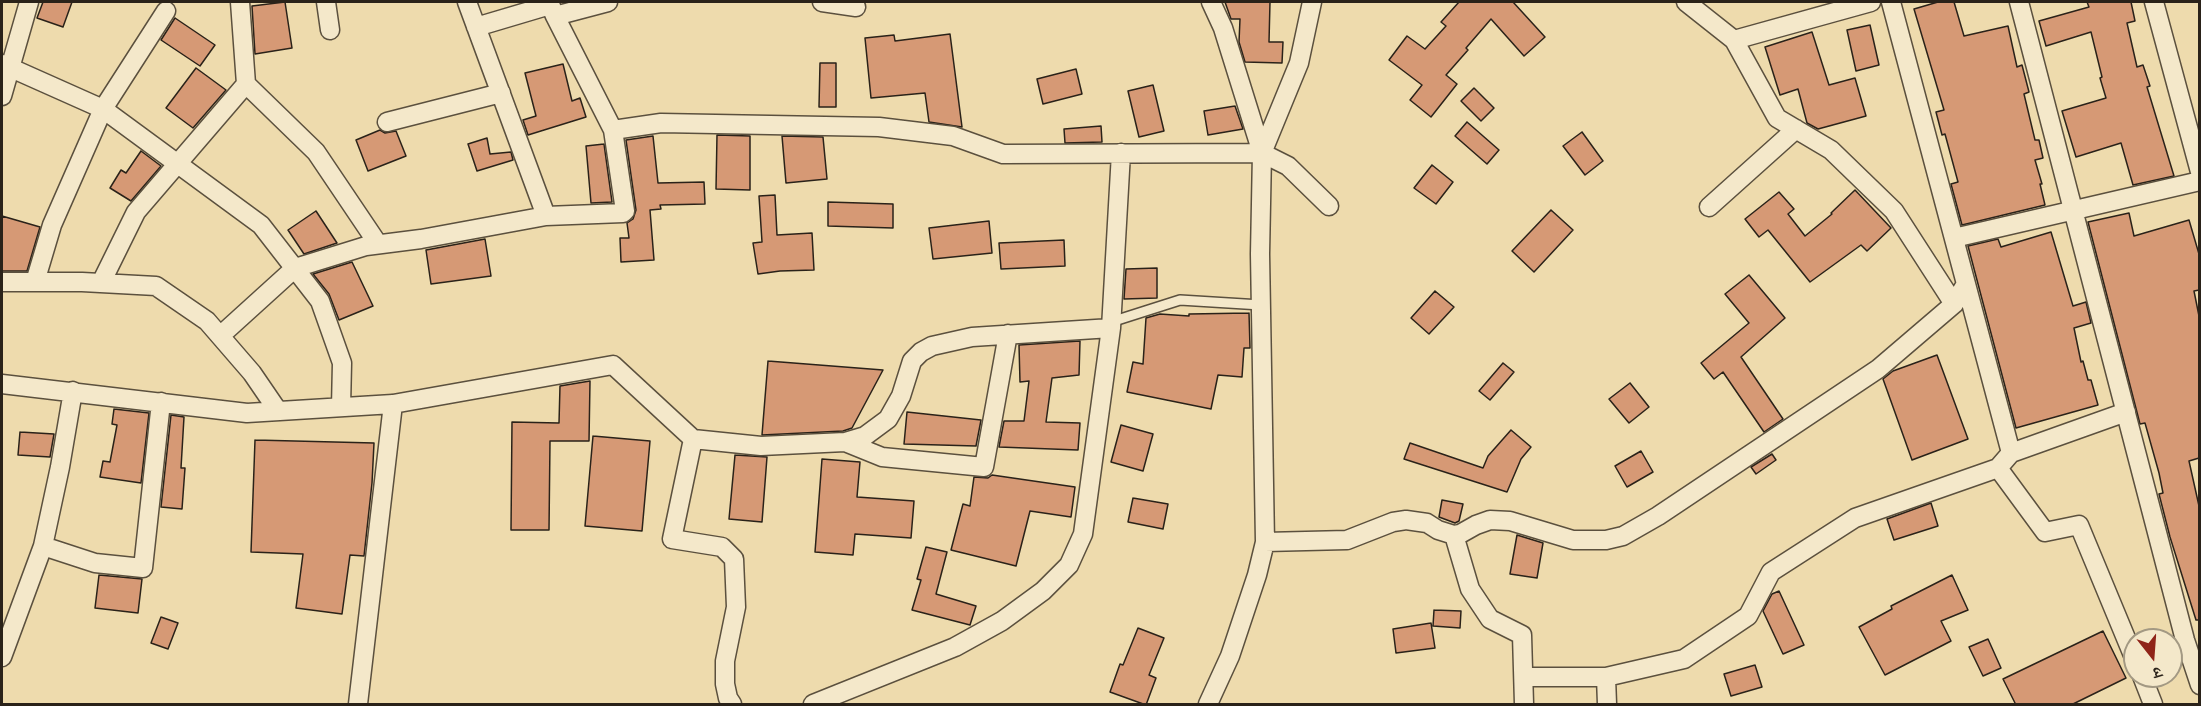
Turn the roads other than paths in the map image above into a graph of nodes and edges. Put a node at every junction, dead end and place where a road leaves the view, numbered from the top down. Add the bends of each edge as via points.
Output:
1 (29, 2) edge
2 (240, 2) edge
3 (326, 2) edge
4 (467, 2) edge
5 (602, 2) edge
6 (822, 2) edge
7 (1211, 2) edge
8 (1312, 2) edge
9 (1686, 2) edge
10 (1871, 2) edge
11 (1891, 2) edge
12 (2019, 2) edge
13 (2154, 2) edge
14 (856, 7) dead end
15 (551, 8) edge
16 (166, 11) dead end
17 (477, 27) junction
18 (330, 30) dead end
19 (1734, 40) junction
20 (6, 66) edge
21 (246, 84) junction
22 (501, 93) junction
23 (2, 96) edge
24 (103, 109) junction
25 (387, 122) dead end
26 (1796, 129) junction
27 (613, 130) junction
28 (1121, 153) junction
29 (1262, 153) junction
30 (179, 163) junction
31 (2199, 172) edge
32 (2199, 181) edge
33 (1329, 206) dead end
34 (1709, 207) dead end
35 (2074, 210) junction
36 (546, 216) junction
37 (1954, 238) junction
38 (378, 244) junction
39 (295, 268) junction
40 (2, 282) edge
41 (35, 282) junction
42 (102, 283) junction
43 (1966, 284) junction
44 (1954, 304) junction
45 (1261, 305) junction
46 (1111, 325) junction
47 (1008, 334) junction
48 (220, 336) junction
49 (2, 384) edge
50 (74, 391) junction
51 (161, 402) junction
52 (393, 404) junction
53 (341, 407) junction
54 (278, 411) junction
55 (2126, 412) junction
56 (693, 439) junction
57 (845, 442) junction
58 (2011, 453) junction
59 (1998, 468) junction
60 (1454, 535) junction
61 (1265, 542) junction
62 (43, 546) junction
63 (2123, 631) edge
64 (2, 657) edge
65 (1524, 676) junction
66 (1606, 677) junction
67 (2199, 685) edge
68 (2147, 688) edge
69 (358, 705) edge
70 (732, 705) edge
71 (813, 705) edge
72 (1208, 705) edge
73 (1524, 705) edge
74 (1607, 705) edge
75 (2153, 705) edge

1 - 20 street
2 - 21 street
3 - 18 street
4 - 17 street
5 - 15 street
6 - 14 street
7 - 29 street via 1223,28
8 - 29 street via 1299,63
9 - 19 street
10 - 19 street
11 - 37 street
12 - 35 street
13 - 31 street
15 - 17 street
15 - 27 street
16 - 24 street
17 - 22 street
19 - 26 street via 1777,118
20 - 23 street
20 - 24 street
21 - 30 street
21 - 38 street via 316,152
22 - 25 street
22 - 36 street
24 - 30 street
24 - 41 street via 52,225
26 - 34 street
26 - 44 street via 1831,150 1894,211
27 - 28 street via 661,123 879,127 953,136 1003,154
27 - 36 street via 624,213
28 - 29 street
28 - 46 street
29 - 33 street via 1288,166
29 - 45 street
30 - 39 street via 261,225
30 - 42 street via 136,212
32 - 35 street
35 - 37 street
35 - 55 street
36 - 38 street
37 - 43 street
38 - 39 street
39 - 48 street
39 - 53 street via 320,301 342,363
40 - 41 street
41 - 42 street
42 - 48 street via 156,286 207,321
43 - 44 street
43 - 58 street
44 - 60 street via 1878,369 1623,536 1573,540 1509,521 1490,520
45 - 46 lane via 1180,300
45 - 61 street
46 - 47 street
46 - 71 street via 1083,534 1069,565 1043,591 1002,621 955,648
47 - 57 street via 972,337 921,352 912,361 901,396 888,419 865,436
47 - 57 street via 984,467 882,457
48 - 54 street
49 - 50 street
50 - 51 street
50 - 62 street
51 - 54 street via 247,412
51 - 62 street via 143,568 95,563
52 - 53 street
52 - 56 street via 613,365
52 - 69 street
53 - 54 street
55 - 58 street
55 - 67 street
56 - 57 street via 761,446
56 - 70 street via 672,539 722,547 734,559 736,607 725,661 725,684
58 - 59 street
59 - 63 street via 2045,532 2079,525
59 - 66 street via 1855,518 1771,572 1748,616 1684,659
60 - 61 street via 1427,523 1406,520 1347,540
60 - 65 street via 1470,589 1490,619 1522,634
61 - 72 street via 1230,656
62 - 64 street
65 - 66 street
65 - 73 street
66 - 74 street
68 - 75 street

